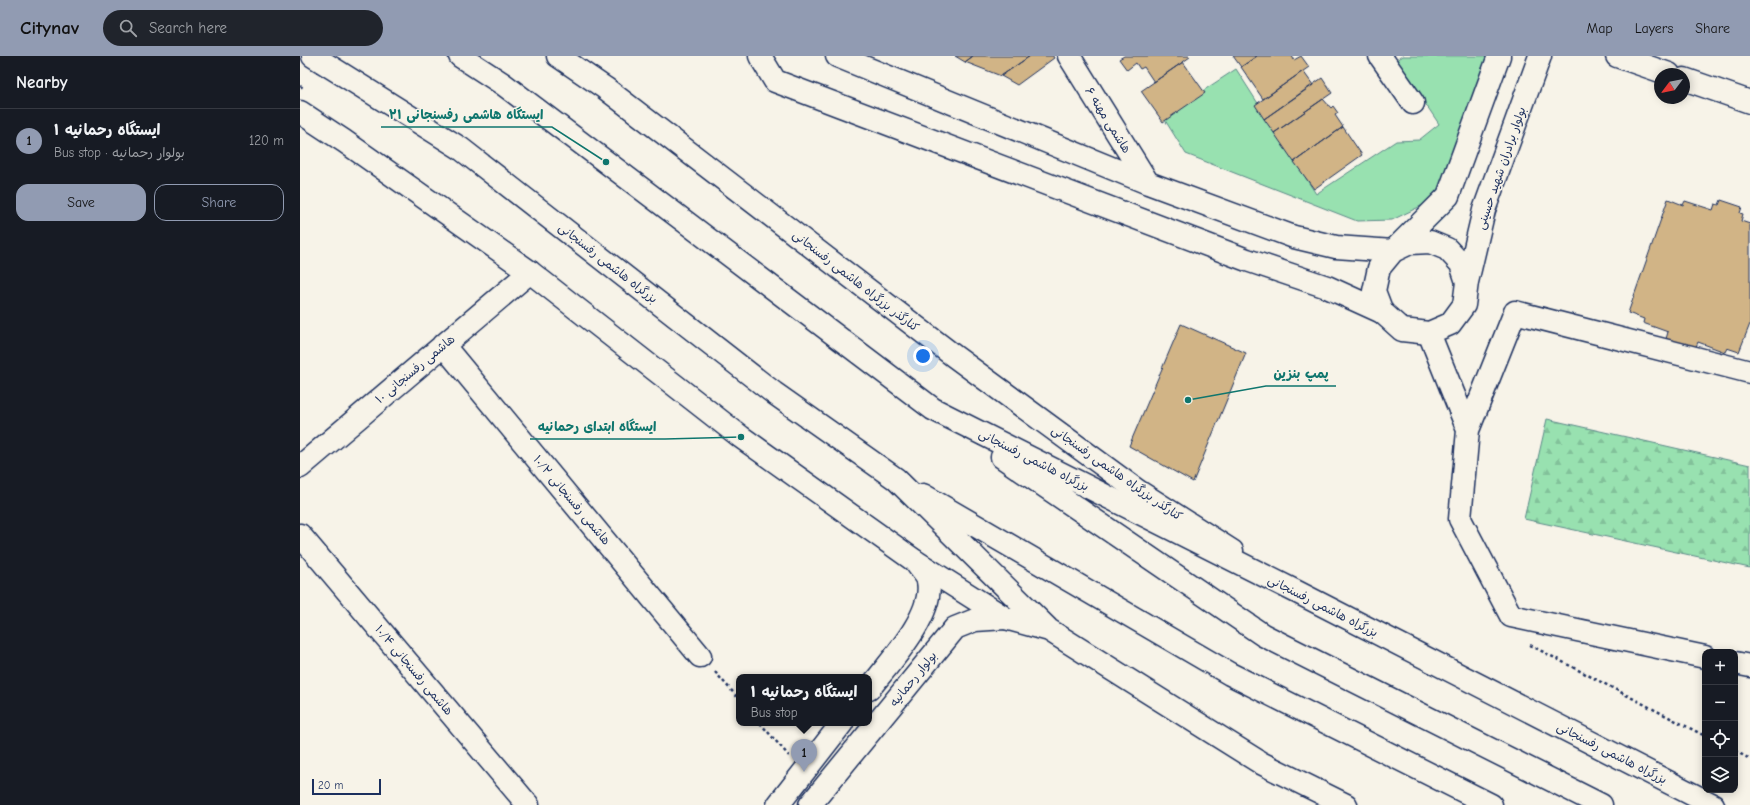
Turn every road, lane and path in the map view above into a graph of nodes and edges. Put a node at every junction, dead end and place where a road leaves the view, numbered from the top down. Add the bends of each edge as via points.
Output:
1 (313, 56) edge
2 (460, 56) edge
3 (558, 56) edge
4 (760, 56) edge
5 (837, 56) edge
6 (1069, 56) edge
7 (1380, 56) edge
8 (1499, 56) edge
9 (1540, 56) edge
10 (1618, 56) edge
11 (1654, 69) edge
12 (1690, 81) edge
13 (1750, 102) edge
14 (1414, 103) dead end
15 (300, 112) edge
16 (1148, 183) junction
17 (1393, 251) junction
18 (530, 272) junction
19 (1467, 282) junction
20 (1382, 312) junction
21 (1429, 333) junction
22 (444, 345) junction
23 (1750, 372) edge
24 (933, 409) junction
25 (1468, 430) junction
26 (300, 467) edge
27 (896, 479) junction
28 (300, 535) edge
29 (915, 561) junction
30 (1298, 592) junction
31 (1005, 618) junction
32 (1049, 630) junction
33 (1526, 643) dead end
34 (700, 656) joint
35 (1702, 656) edge
36 (1738, 664) edge
37 (1750, 666) edge
38 (872, 685) edge
39 (736, 696) edge
40 (763, 726) edge
41 (840, 726) edge
42 (1702, 734) edge
43 (1738, 753) edge
44 (1750, 759) edge
45 (804, 772) junction
46 (528, 805) edge
47 (778, 805) edge
48 (810, 805) edge
49 (1346, 805) edge
50 (1490, 805) edge
51 (1601, 805) edge
52 (1713, 805) edge

1 - 27 main road, بزرگراه هاشمی رفسنجانی via 460,148 774,393
2 - 24 main road, بزرگراه هاشمی رفسنجانی via 503,84
3 - 30 main road, کنارگذر بزرگراه هاشمی رفسنجانی via 611,93 954,356 1119,477
4 - 20 main road via 775,81 1247,260 1327,287
5 - 16 main road
6 - 16 main road, هاشمی مهنه ۶
7 - 14 main road
8 - 17 main road via 1448,196
9 - 19 main road, بولوار برادران شهید حسینی via 1484,210
10 - 11 main road
12 - 13 main road
15 - 18 main road via 351,145
16 - 17 main road via 1294,237 1336,247
17 - 19 main road via 1410,242 1430,242 1447,250 1460,264
17 - 20 main road via 1379,268 1374,290
18 - 22 main road, هاشمی رفسنجانی ۱۰
18 - 29 main road via 741,437
19 - 21 main road via 1464,305 1450,324
20 - 21 main road via 1402,330
21 - 25 main road
22 - 26 main road, هاشمی رفسنجانی ۱۰
22 - 34 main road, هاشمی رفسنجانی ۱۰/۲
23 - 25 main road via 1516,312
24 - 30 main road, بزرگراه هاشمی رفسنجانی
24 - 51 main road, بزرگراه هاشمی رفسنجانی via 1263,635
25 - 35 main road via 1460,519 1511,616
27 - 32 main road, بزرگراه هاشمی رفسنجانی
27 - 50 main road, بزرگراه هاشمی رفسنجانی via 1230,674
28 - 46 main road, هاشمی رفسنجانی ۱۰/۴
29 - 31 main road
29 - 38 main road via 928,580 927,602 914,631
30 - 52 main road, بزرگراه هاشمی رفسنجانی
31 - 32 main road
31 - 48 main road, بولوار رحمانیه via 976,620 955,628
32 - 49 main road via 1261,763
33 - 42 path
34 - 39 path
36 - 37 main road
40 - 45 path
41 - 45 main road
43 - 44 path
45 - 47 main road

